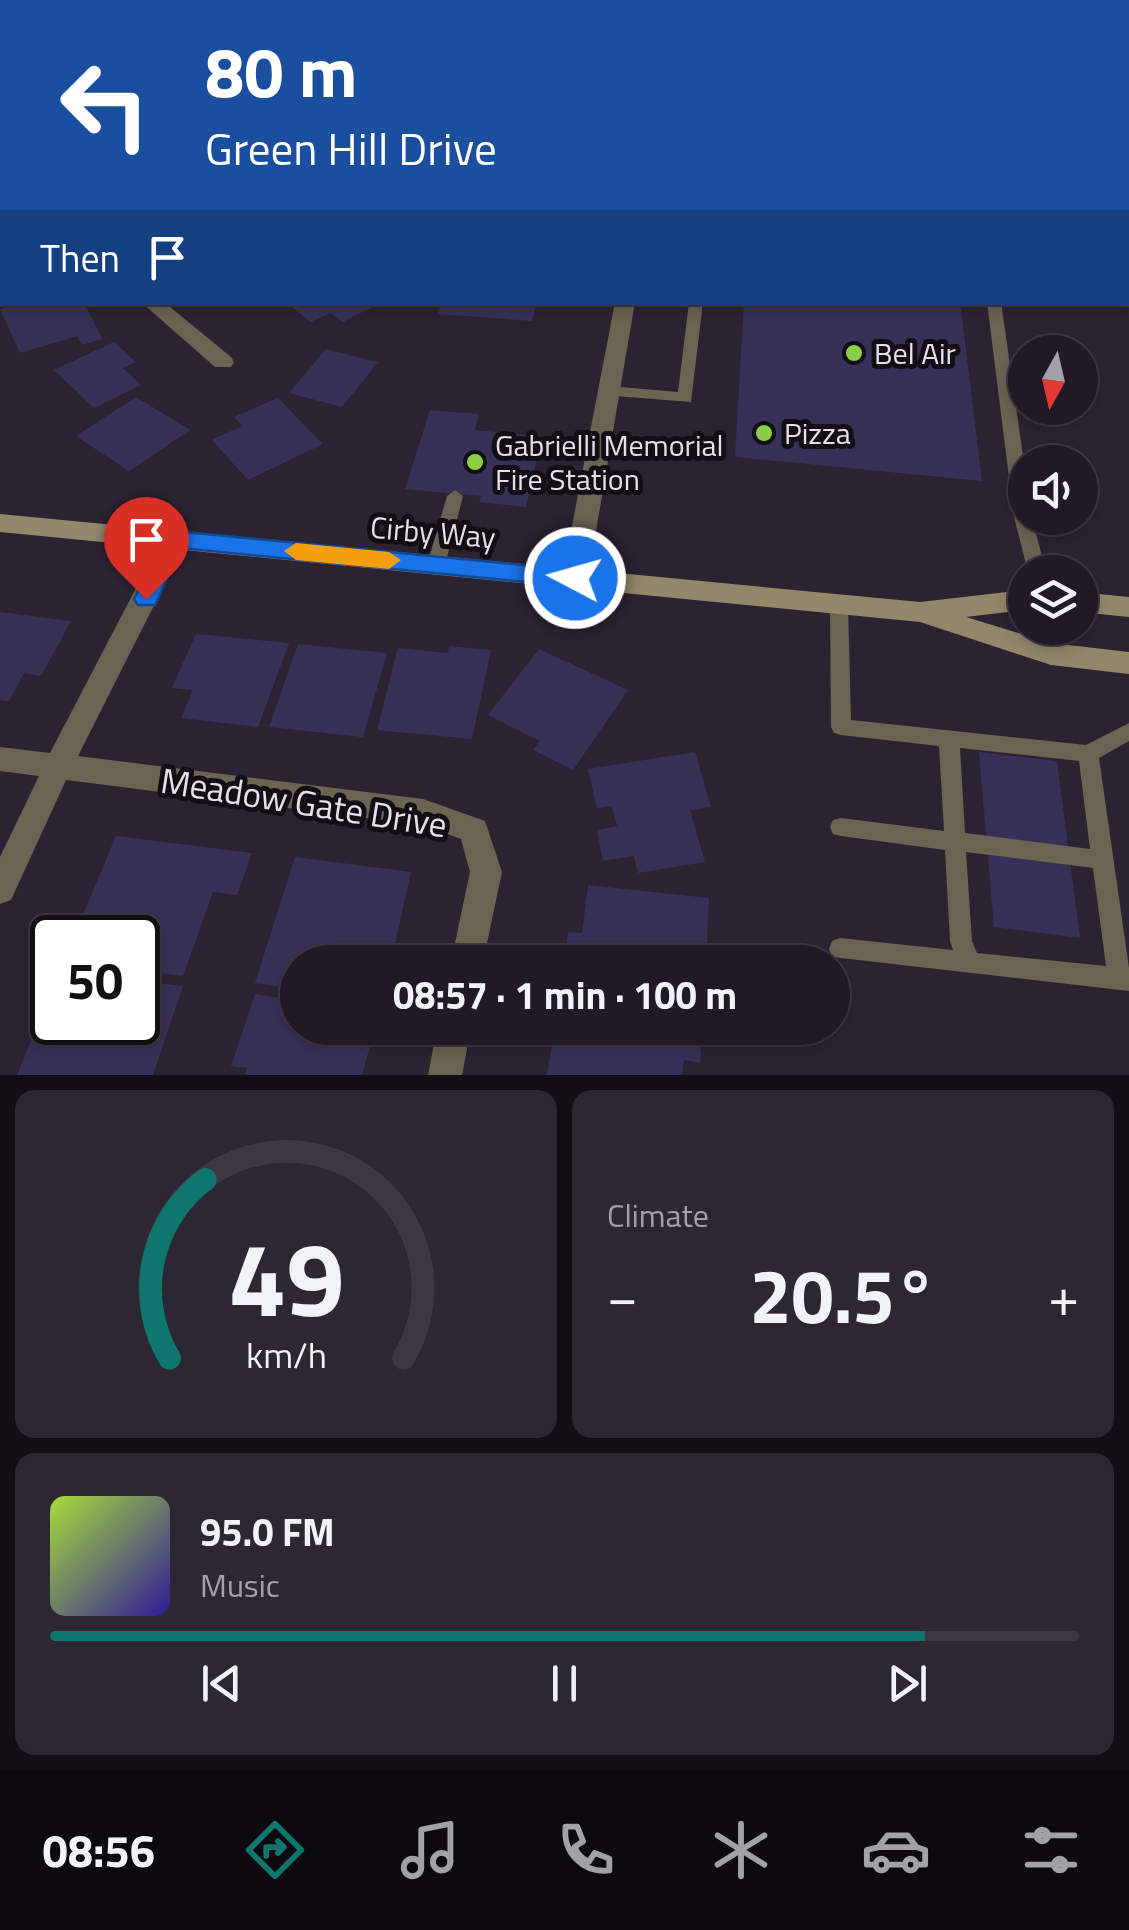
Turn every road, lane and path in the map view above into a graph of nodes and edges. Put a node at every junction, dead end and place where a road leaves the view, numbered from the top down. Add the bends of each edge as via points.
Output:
1 (155, 305) edge
2 (624, 305) edge
3 (696, 305) edge
4 (994, 305) edge
5 (223, 362) dead end
6 (609, 392) junction
7 (456, 496) dead end
8 (0, 523) edge
9 (174, 540) junction
10 (1033, 555) edge
11 (436, 565) junction
12 (575, 578) junction
13 (1008, 602) edge
14 (839, 604) junction
15 (1098, 604) edge
16 (1129, 607) edge
17 (920, 612) junction
18 (1129, 662) edge
19 (1129, 731) edge
20 (949, 739) junction
21 (1088, 754) junction
22 (0, 759) edge
23 (58, 766) junction
24 (841, 827) dead end
25 (955, 841) junction
26 (1102, 860) junction
27 (0, 890) edge
28 (471, 945) edge
29 (850, 950) edge
30 (969, 963) junction
31 (1124, 979) edge
32 (451, 1045) edge
33 (445, 1075) edge

1 - 5 street
2 - 6 street
3 - 6 lane via 685,398
4 - 10 lane
6 - 12 street
7 - 11 lane
8 - 9 main road, Cirby Way
9 - 11 main road, Cirby Way
9 - 23 street
11 - 12 main road, Cirby Way
12 - 14 main road, Cirby Way
13 - 17 main road, Cirby Way
14 - 17 main road, Cirby Way
14 - 20 lane via 841,727
15 - 16 main road
17 - 18 main road, Cirby Way via 1051,654
19 - 21 lane
20 - 21 lane
20 - 25 lane
21 - 26 lane
22 - 23 street
23 - 27 street
23 - 28 street, Meadow Gate Drive via 423,812 474,830 486,872
24 - 25 lane
25 - 26 lane
25 - 30 lane via 961,941
26 - 31 lane
29 - 30 lane
30 - 31 lane
32 - 33 street

